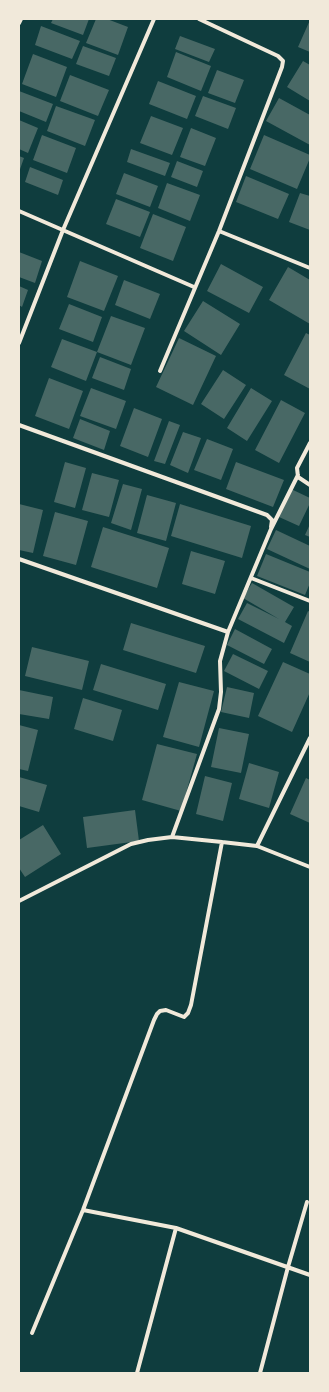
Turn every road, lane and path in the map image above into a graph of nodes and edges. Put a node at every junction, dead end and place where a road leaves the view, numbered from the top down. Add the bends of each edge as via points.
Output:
1 (21, 19) edge
2 (154, 19) edge
3 (199, 19) edge
4 (19, 23) edge
5 (19, 211) edge
6 (63, 230) junction
7 (219, 231) junction
8 (310, 268) edge
9 (194, 288) junction
10 (19, 343) edge
11 (160, 371) dead end
12 (19, 425) edge
13 (310, 444) edge
14 (298, 475) junction
15 (310, 485) edge
16 (271, 529) junction
17 (19, 558) edge
18 (251, 578) junction
19 (310, 601) edge
20 (228, 632) junction
21 (310, 738) edge
22 (172, 837) junction
23 (222, 842) junction
24 (256, 846) junction
25 (310, 867) edge
26 (19, 901) edge
27 (307, 1202) dead end
28 (83, 1210) junction
29 (176, 1228) junction
30 (288, 1267) junction
31 (310, 1275) edge
32 (32, 1333) dead end
33 (137, 1373) edge
34 (260, 1373) edge

1 - 4 street
2 - 6 street
3 - 7 street via 278,56 283,61
5 - 6 street
6 - 9 street
6 - 10 street
7 - 8 street
7 - 9 street
9 - 11 street
12 - 16 street via 268,515 272,520
13 - 14 street via 297,468
14 - 15 street via 298,478
14 - 16 street
16 - 18 street
17 - 20 street
18 - 19 street
18 - 20 street
20 - 22 street via 220,661 219,709
21 - 24 street
22 - 23 street
22 - 26 street via 131,844
23 - 24 street
23 - 28 street via 188,1013 184,1017 166,1010 157,1014
24 - 25 street
27 - 30 street
28 - 29 street
28 - 32 street
29 - 30 street
29 - 33 street
30 - 31 street
30 - 34 street

